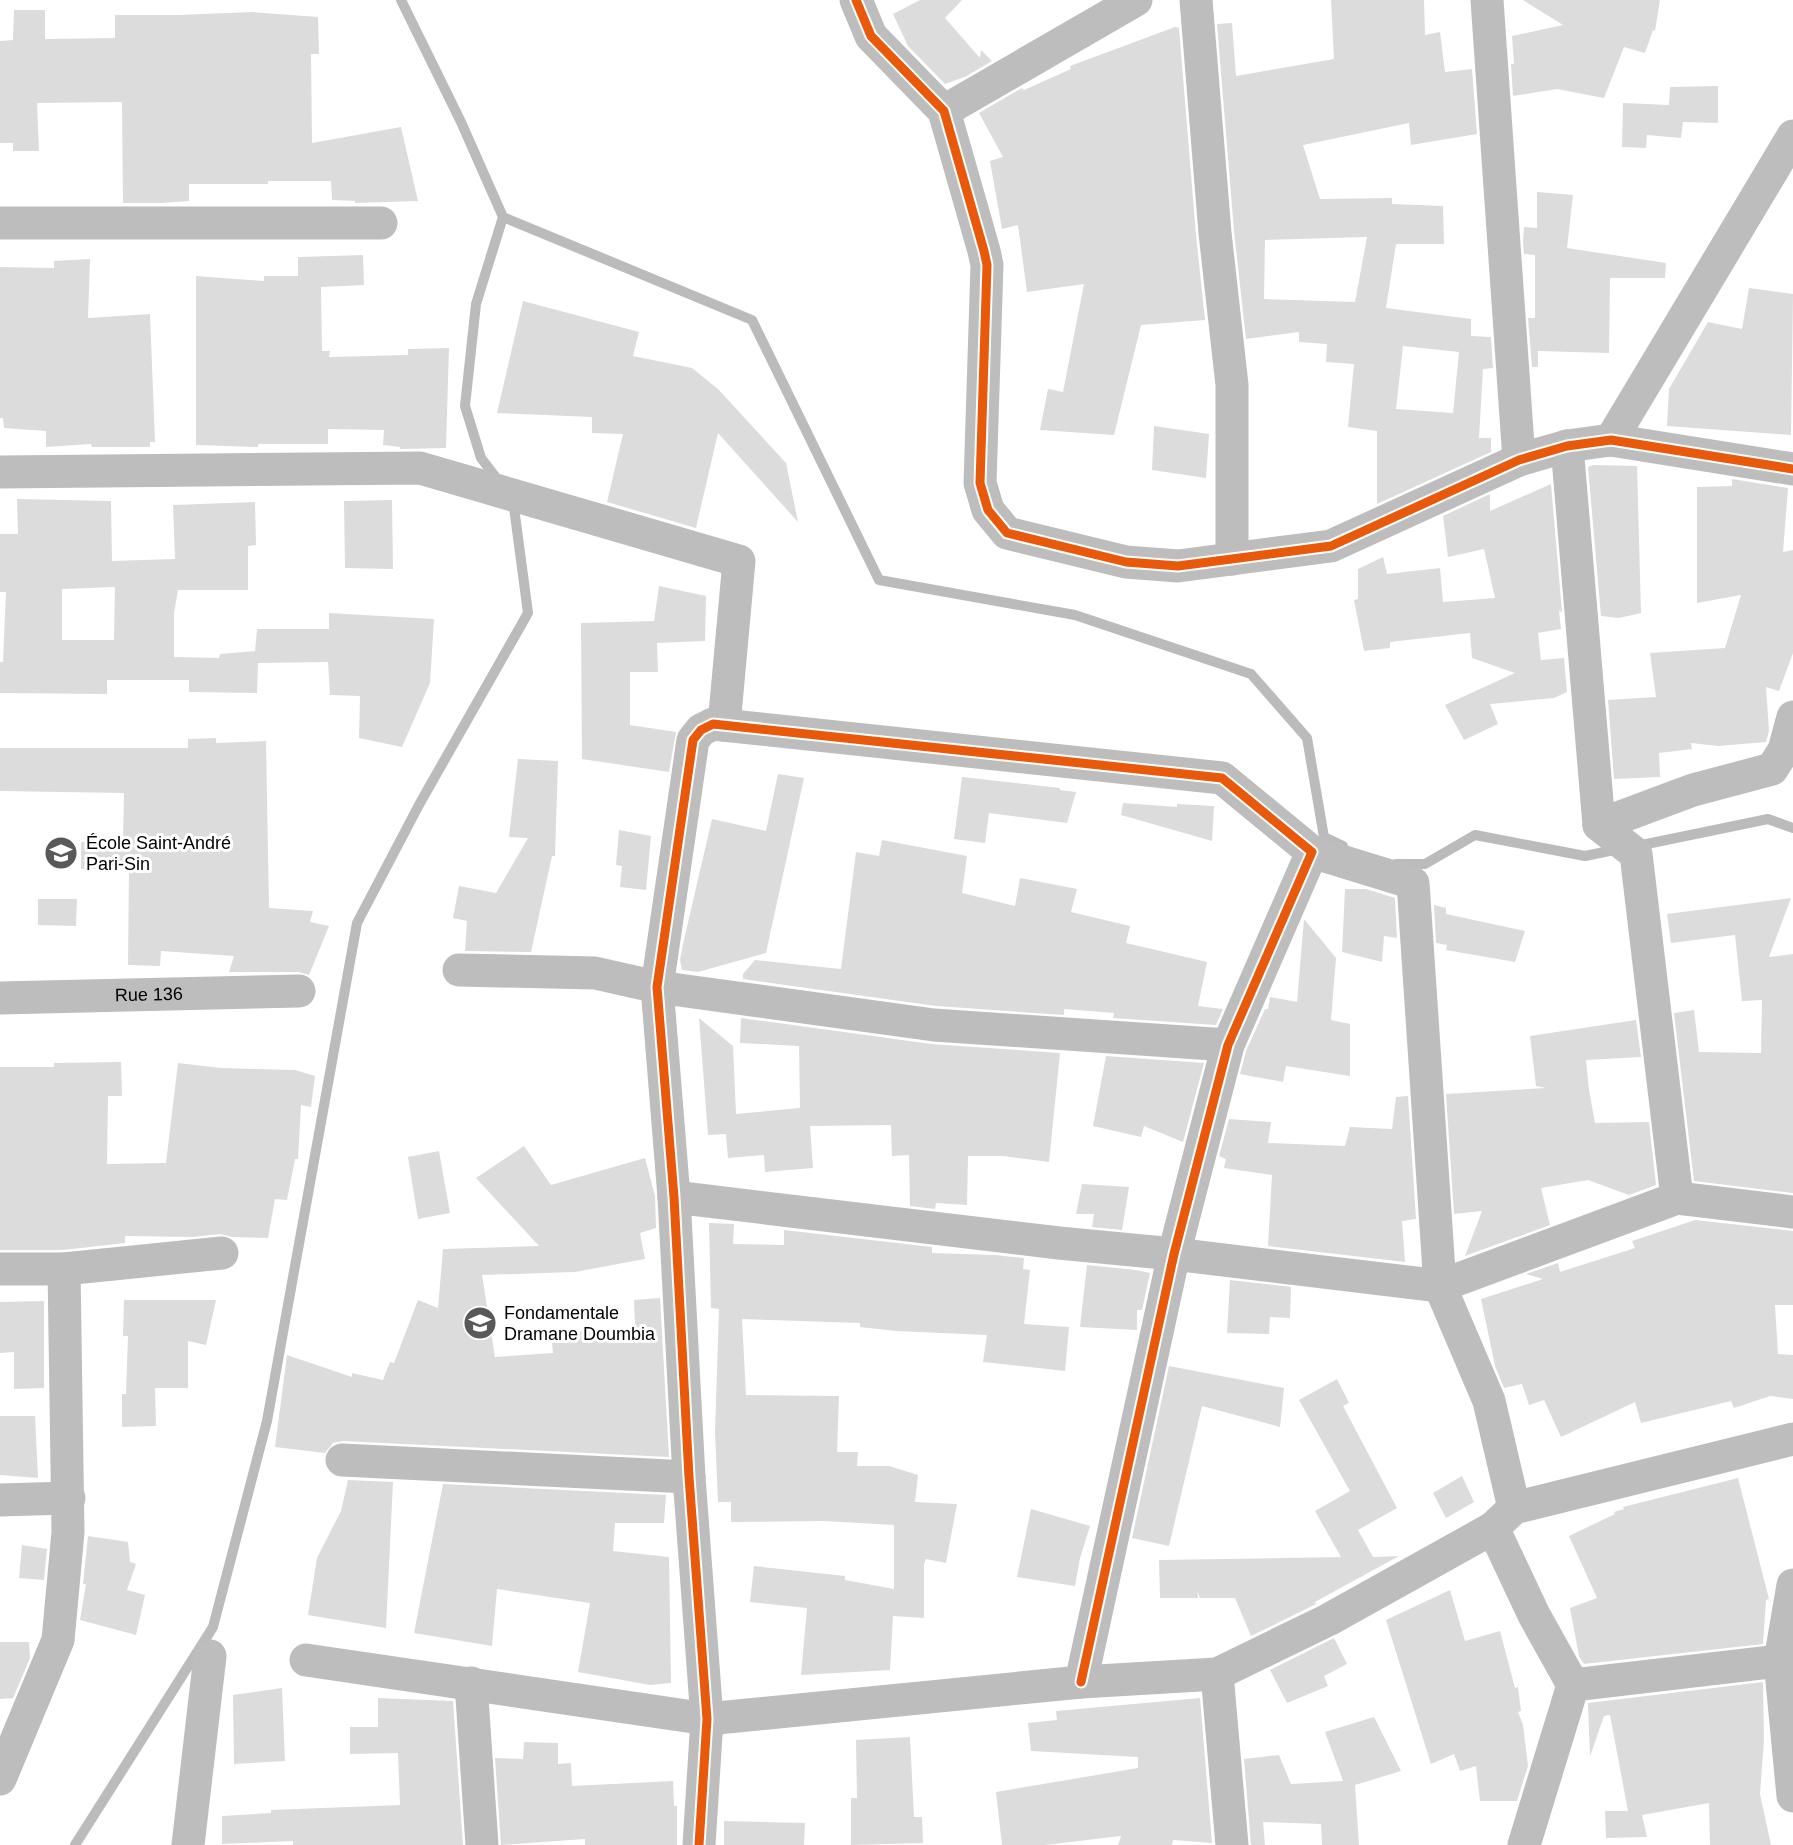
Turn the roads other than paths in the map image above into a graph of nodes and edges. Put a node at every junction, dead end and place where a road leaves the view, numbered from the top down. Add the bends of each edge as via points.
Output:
1 (856, 0) edge
2 (1136, 0) edge
3 (1196, 0) edge
4 (1488, 0) edge
5 (944, 111) junction
6 (1793, 136) edge
7 (1793, 190) edge
8 (1760, 192) junction
9 (0, 223) edge
10 (381, 223) dead end
11 (1611, 440) junction
12 (1567, 446) junction
13 (1519, 460) junction
14 (1793, 469) edge
15 (0, 472) edge
16 (1232, 559) junction
17 (1793, 717) edge
18 (724, 725) junction
19 (1599, 825) junction
20 (1312, 852) junction
21 (459, 970) dead end
22 (657, 987) junction
23 (299, 991) dead end
24 (0, 998) edge
25 (1227, 1045) junction
26 (674, 1197) junction
27 (1677, 1198) junction
28 (1793, 1212) edge
29 (222, 1253) dead end
30 (1174, 1254) junction
31 (0, 1269) edge
32 (64, 1269) junction
33 (1440, 1286) junction
34 (1793, 1439) edge
35 (342, 1460) dead end
36 (689, 1477) junction
37 (69, 1498) junction
38 (0, 1500) edge
39 (1504, 1518) junction
40 (1793, 1585) edge
41 (210, 1656) dead end
42 (306, 1660) dead end
43 (1780, 1661) junction
44 (1217, 1674) junction
45 (1081, 1682) junction
46 (471, 1683) junction
47 (1573, 1685) junction
48 (707, 1719) junction
49 (1790, 1746) edge
50 (0, 1779) edge
51 (1793, 1796) edge
52 (188, 1845) edge
53 (482, 1845) edge
54 (699, 1845) edge
55 (1231, 1845) edge
56 (1524, 1845) edge

1 - 5 street via 871,36
2 - 5 street
3 - 16 street via 1232,385
4 - 13 street
5 - 16 street via 987,265 980,483 988,510 1007,533 1126,562 1178,566
6 - 8 street
7 - 8 street
8 - 11 street
9 - 10 street
11 - 12 street
11 - 14 street
12 - 13 street
12 - 19 street
13 - 16 street via 1331,546
15 - 18 street via 420,468 739,561
17 - 19 street via 1784,750 1772,769 1692,790
18 - 20 street via 1222,778
18 - 22 street via 713,724 693,740
19 - 27 street via 1636,854
20 - 25 street
20 - 33 street via 1413,883
21 - 22 street via 595,973
22 - 25 street via 934,1025
22 - 26 street
23 - 24 street, Rue 136
25 - 30 street
26 - 30 street
26 - 36 street
27 - 28 street
27 - 33 street
29 - 32 street
30 - 33 street
30 - 45 street
31 - 32 street
32 - 37 street
33 - 39 street via 1489,1401
34 - 39 street
35 - 36 street
36 - 48 street
37 - 38 street
37 - 50 street via 58,1640
39 - 44 street via 1328,1620
39 - 47 street via 1534,1615
40 - 43 street
41 - 52 street
42 - 46 street
43 - 47 street
43 - 49 street
44 - 45 street
44 - 55 street
45 - 48 street
46 - 48 street
46 - 53 street
47 - 56 street
48 - 54 street
49 - 51 street

